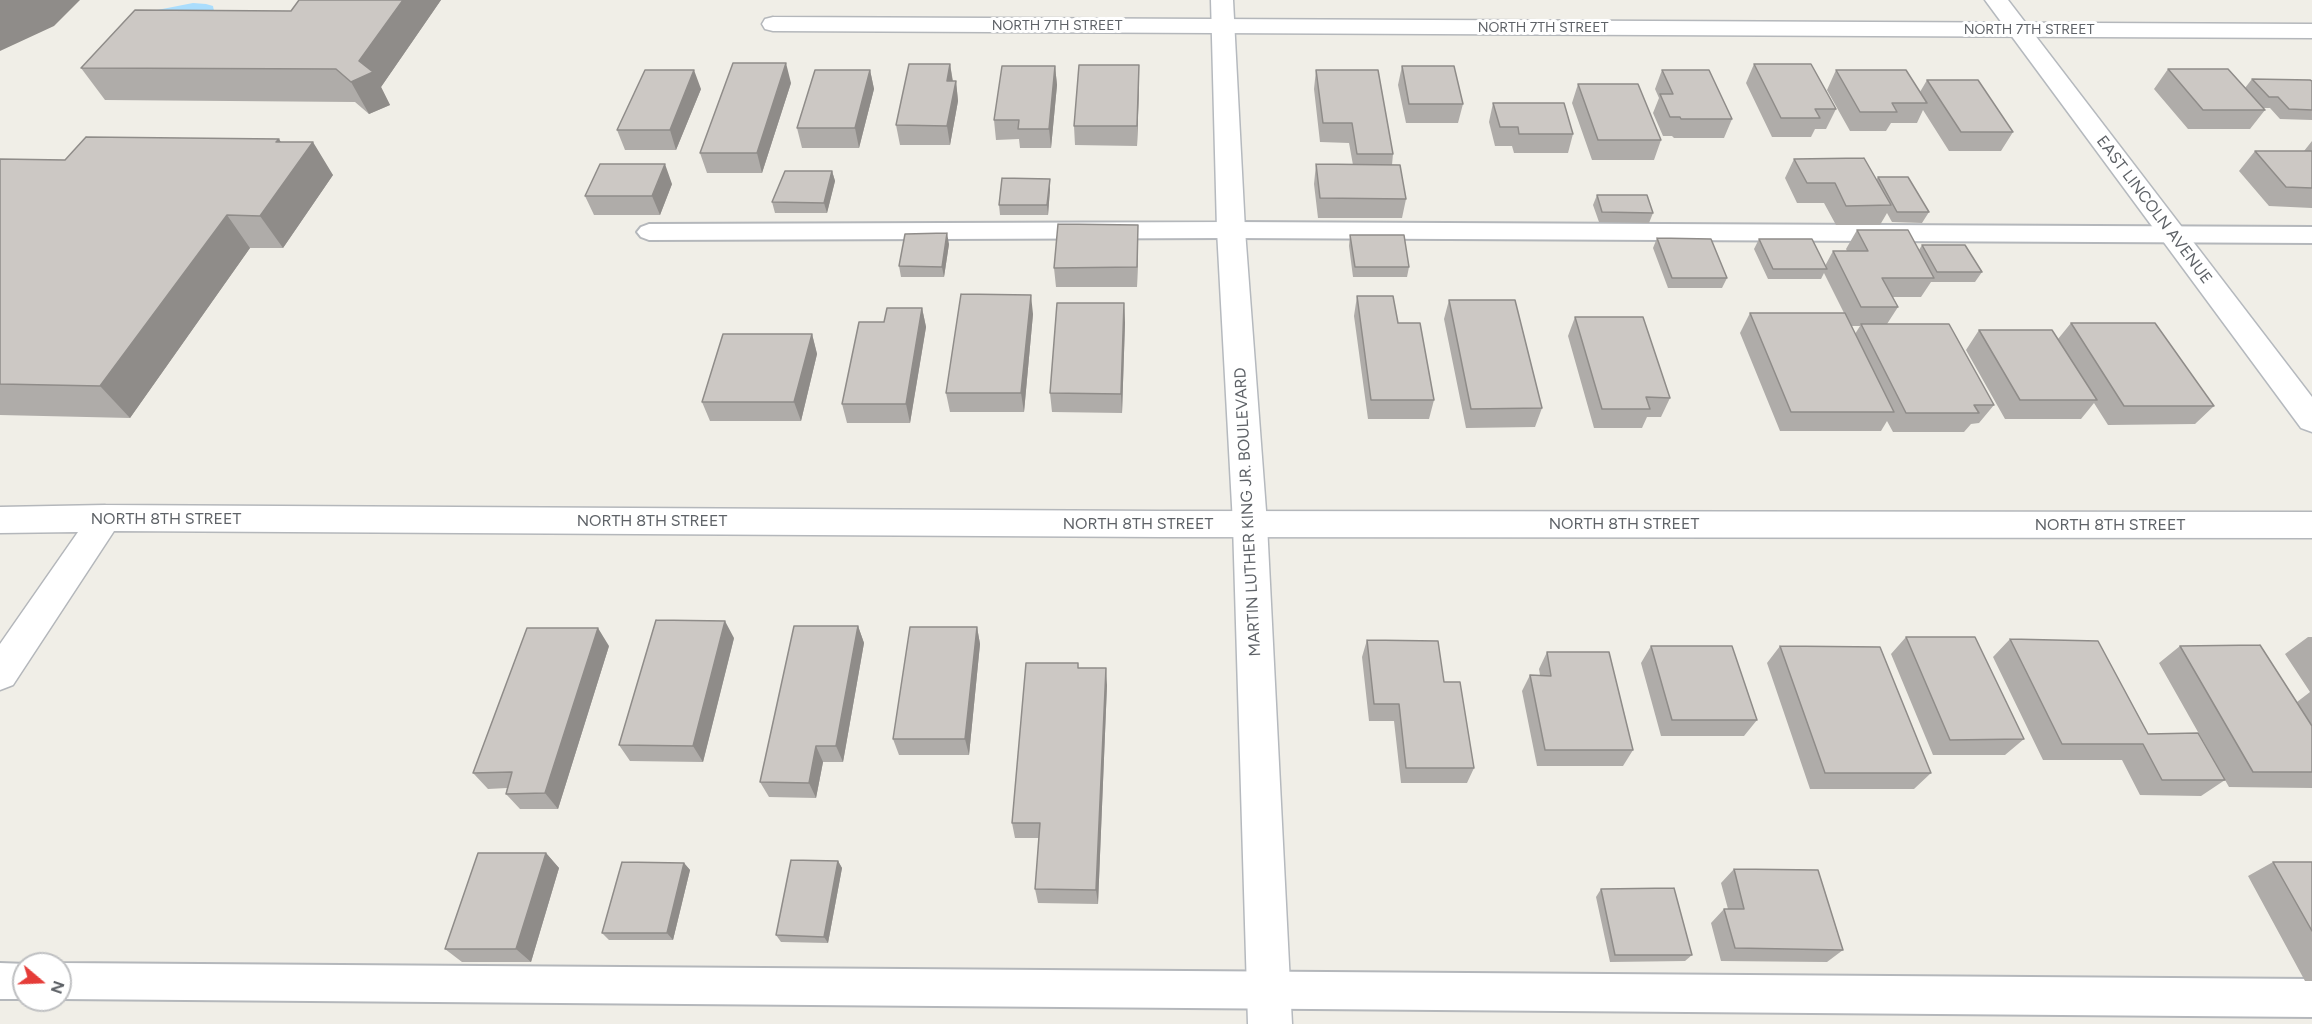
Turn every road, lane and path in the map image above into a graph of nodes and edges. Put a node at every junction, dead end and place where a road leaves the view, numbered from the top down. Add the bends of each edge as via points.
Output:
1 (1222, 0) edge
2 (1996, 0) edge
3 (773, 24) dead end
4 (1223, 27) junction
5 (2019, 29) junction
6 (2312, 31) edge
7 (1232, 230) junction
8 (649, 232) dead end
9 (2172, 235) junction
10 (2312, 235) edge
11 (2312, 420) edge
12 (105, 518) junction
13 (0, 520) edge
14 (1250, 524) junction
15 (2312, 525) edge
16 (0, 674) edge
17 (72, 981) edge
18 (2312, 998) edge
19 (1269, 1007) edge

1 - 4 street, MARTIN LUTHER KING JR. BOULEVARD
2 - 5 street, EAST LINCOLN AVENUE
3 - 4 street, NORTH 7TH STREET
4 - 5 street, NORTH 7TH STREET
4 - 7 street, MARTIN LUTHER KING JR. BOULEVARD
5 - 6 street, NORTH 7TH STREET
5 - 9 street, EAST LINCOLN AVENUE
7 - 8 lane
7 - 9 lane
7 - 14 street, MARTIN LUTHER KING JR. BOULEVARD
9 - 10 lane
9 - 11 street, EAST LINCOLN AVENUE
12 - 13 street, NORTH 8TH STREET
12 - 14 street, NORTH 8TH STREET
12 - 16 street
14 - 15 street, NORTH 8TH STREET
14 - 19 street, MARTIN LUTHER KING JR. BOULEVARD
17 - 19 lane
18 - 19 lane

